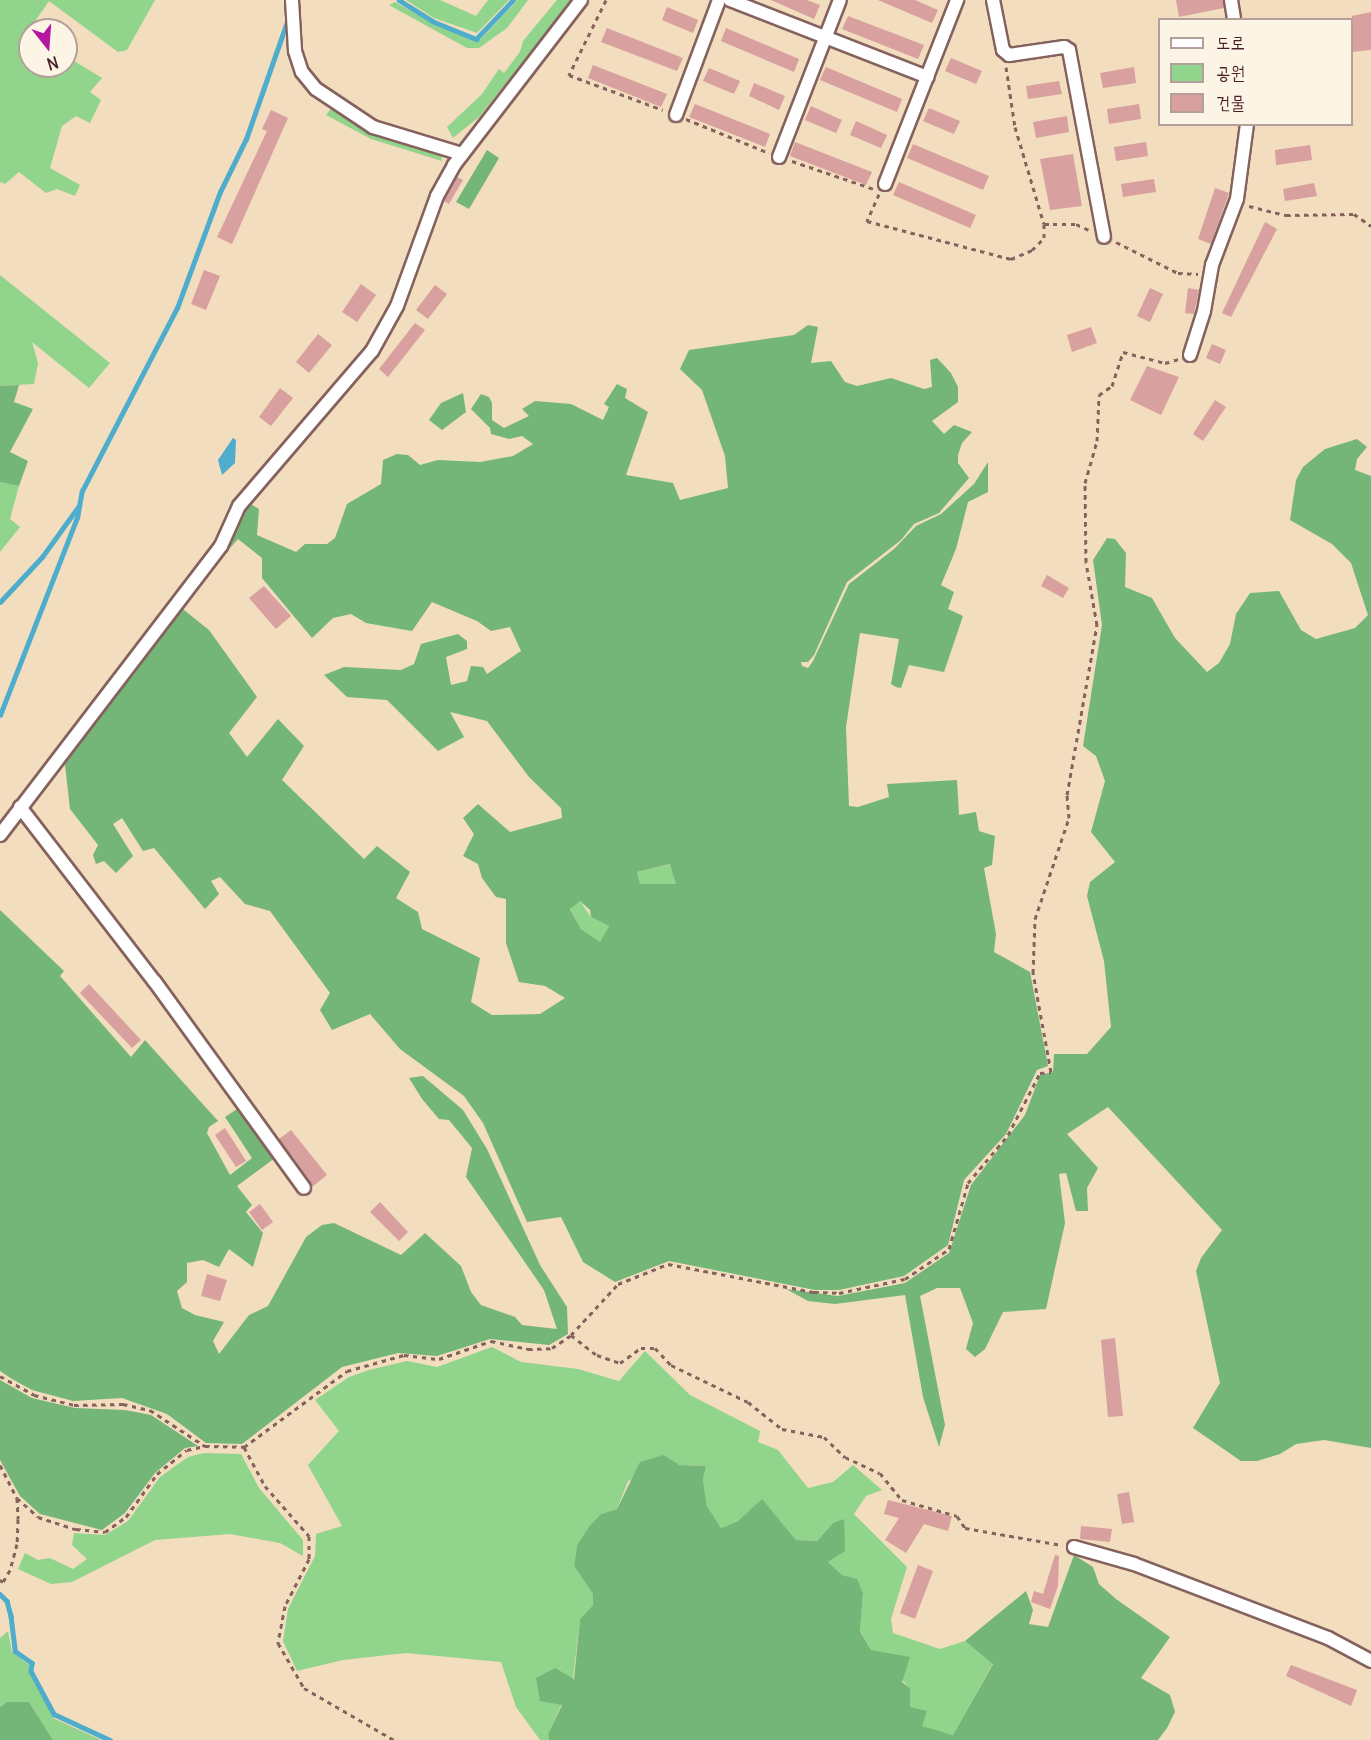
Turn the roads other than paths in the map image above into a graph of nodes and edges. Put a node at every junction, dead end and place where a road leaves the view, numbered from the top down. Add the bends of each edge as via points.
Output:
1 (292, 0) edge
2 (581, 0) edge
3 (719, 0) edge
4 (730, 0) edge
5 (840, 0) edge
6 (957, 0) edge
7 (993, 0) edge
8 (1231, 0) edge
9 (1234, 18) edge
10 (825, 37) junction
11 (927, 77) junction
12 (676, 115) dead end
13 (1247, 126) edge
14 (462, 154) junction
15 (779, 157) dead end
16 (885, 184) dead end
17 (1104, 237) road end
18 (1190, 355) road end
19 (20, 807) junction
20 (0, 835) edge
21 (304, 1188) dead end
22 (1074, 1547) road end
23 (1371, 1661) edge

1 - 14 street via 295,51 302,72 316,89 373,127
2 - 14 street
3 - 12 street
4 - 10 street
5 - 10 street
6 - 11 street
7 - 17 street via 1003,50 1009,55 1064,47 1069,50
8 - 9 street
10 - 11 street
10 - 15 street
11 - 16 street
13 - 18 street via 1237,199 1212,265 1204,311
14 - 19 street via 437,196 397,306 372,351 239,506 221,546
19 - 20 street
19 - 21 street via 155,982
22 - 23 street via 1145,1568 1328,1638

